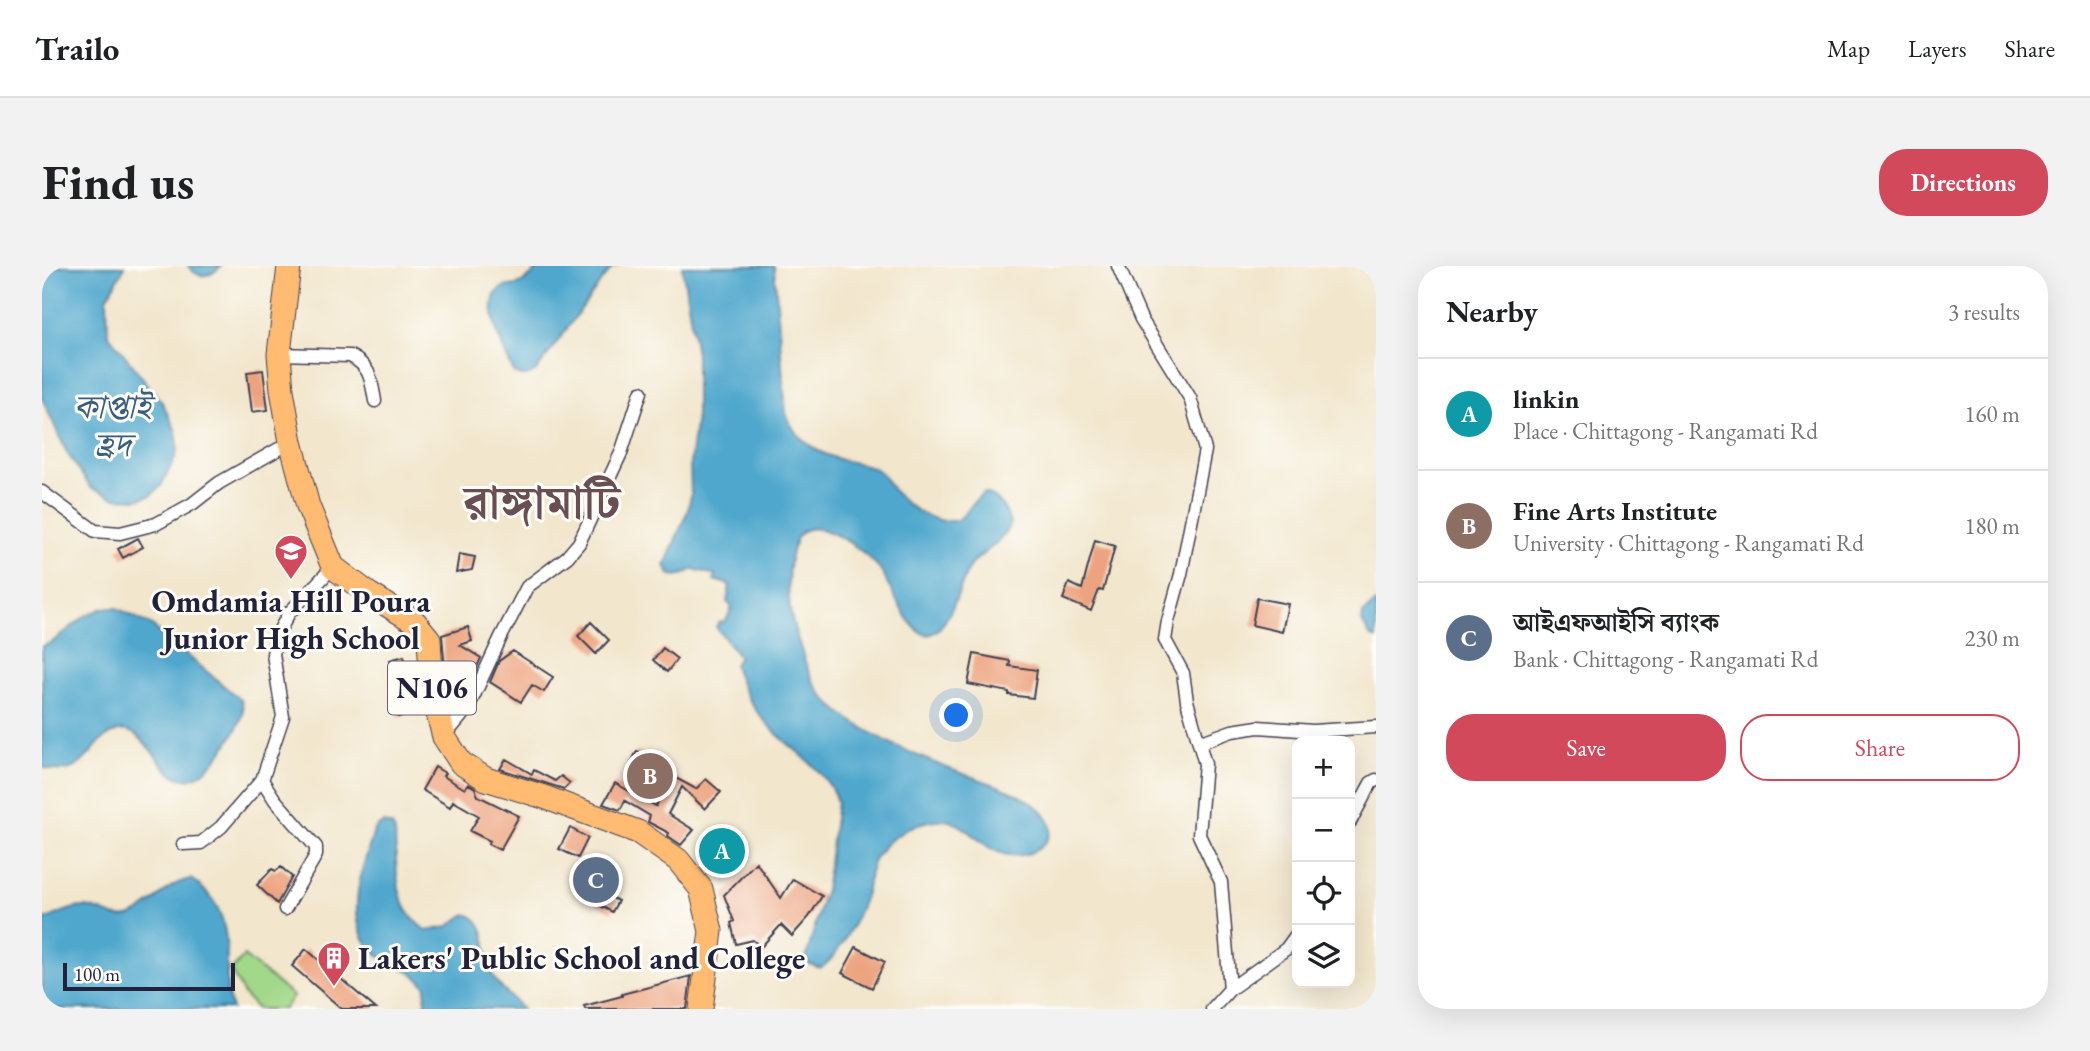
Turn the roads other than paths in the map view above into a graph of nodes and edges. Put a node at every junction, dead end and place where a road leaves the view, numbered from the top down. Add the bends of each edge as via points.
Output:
1 (289, 266) edge
2 (1118, 266) edge
3 (279, 354) junction
4 (640, 393) dead end
5 (375, 401) dead end
6 (291, 442) junction
7 (42, 492) edge
8 (332, 567) junction
9 (1376, 727) edge
10 (444, 737) junction
11 (1199, 743) junction
12 (262, 780) junction
13 (1376, 780) edge
14 (1371, 792) edge
15 (1355, 815) edge
16 (183, 844) dead end
17 (285, 909) dead end
18 (1292, 941) edge
19 (1230, 989) junction
20 (701, 1009) edge
21 (1213, 1009) edge

1 - 3 highway
2 - 11 street via 1141,319 1190,398 1205,450 1165,640 1183,673
3 - 5 street via 350,356 370,374
3 - 6 highway
4 - 10 street via 621,453 579,543 527,587 468,708
6 - 7 street via 156,524 120,533 95,531
6 - 8 highway via 308,506
8 - 10 highway, N106 via 415,622 429,639 432,691
8 - 12 street via 289,613 276,635 274,654 283,717
9 - 11 street via 1313,731 1258,727
10 - 20 highway, N106 via 461,763 486,779 638,832 678,860 701,889 711,931
11 - 19 street via 1205,764 1199,835 1221,882
12 - 16 street via 221,827 201,842
12 - 17 street via 316,847 316,855
13 - 14 street
14 - 15 street
18 - 19 street
19 - 21 street

